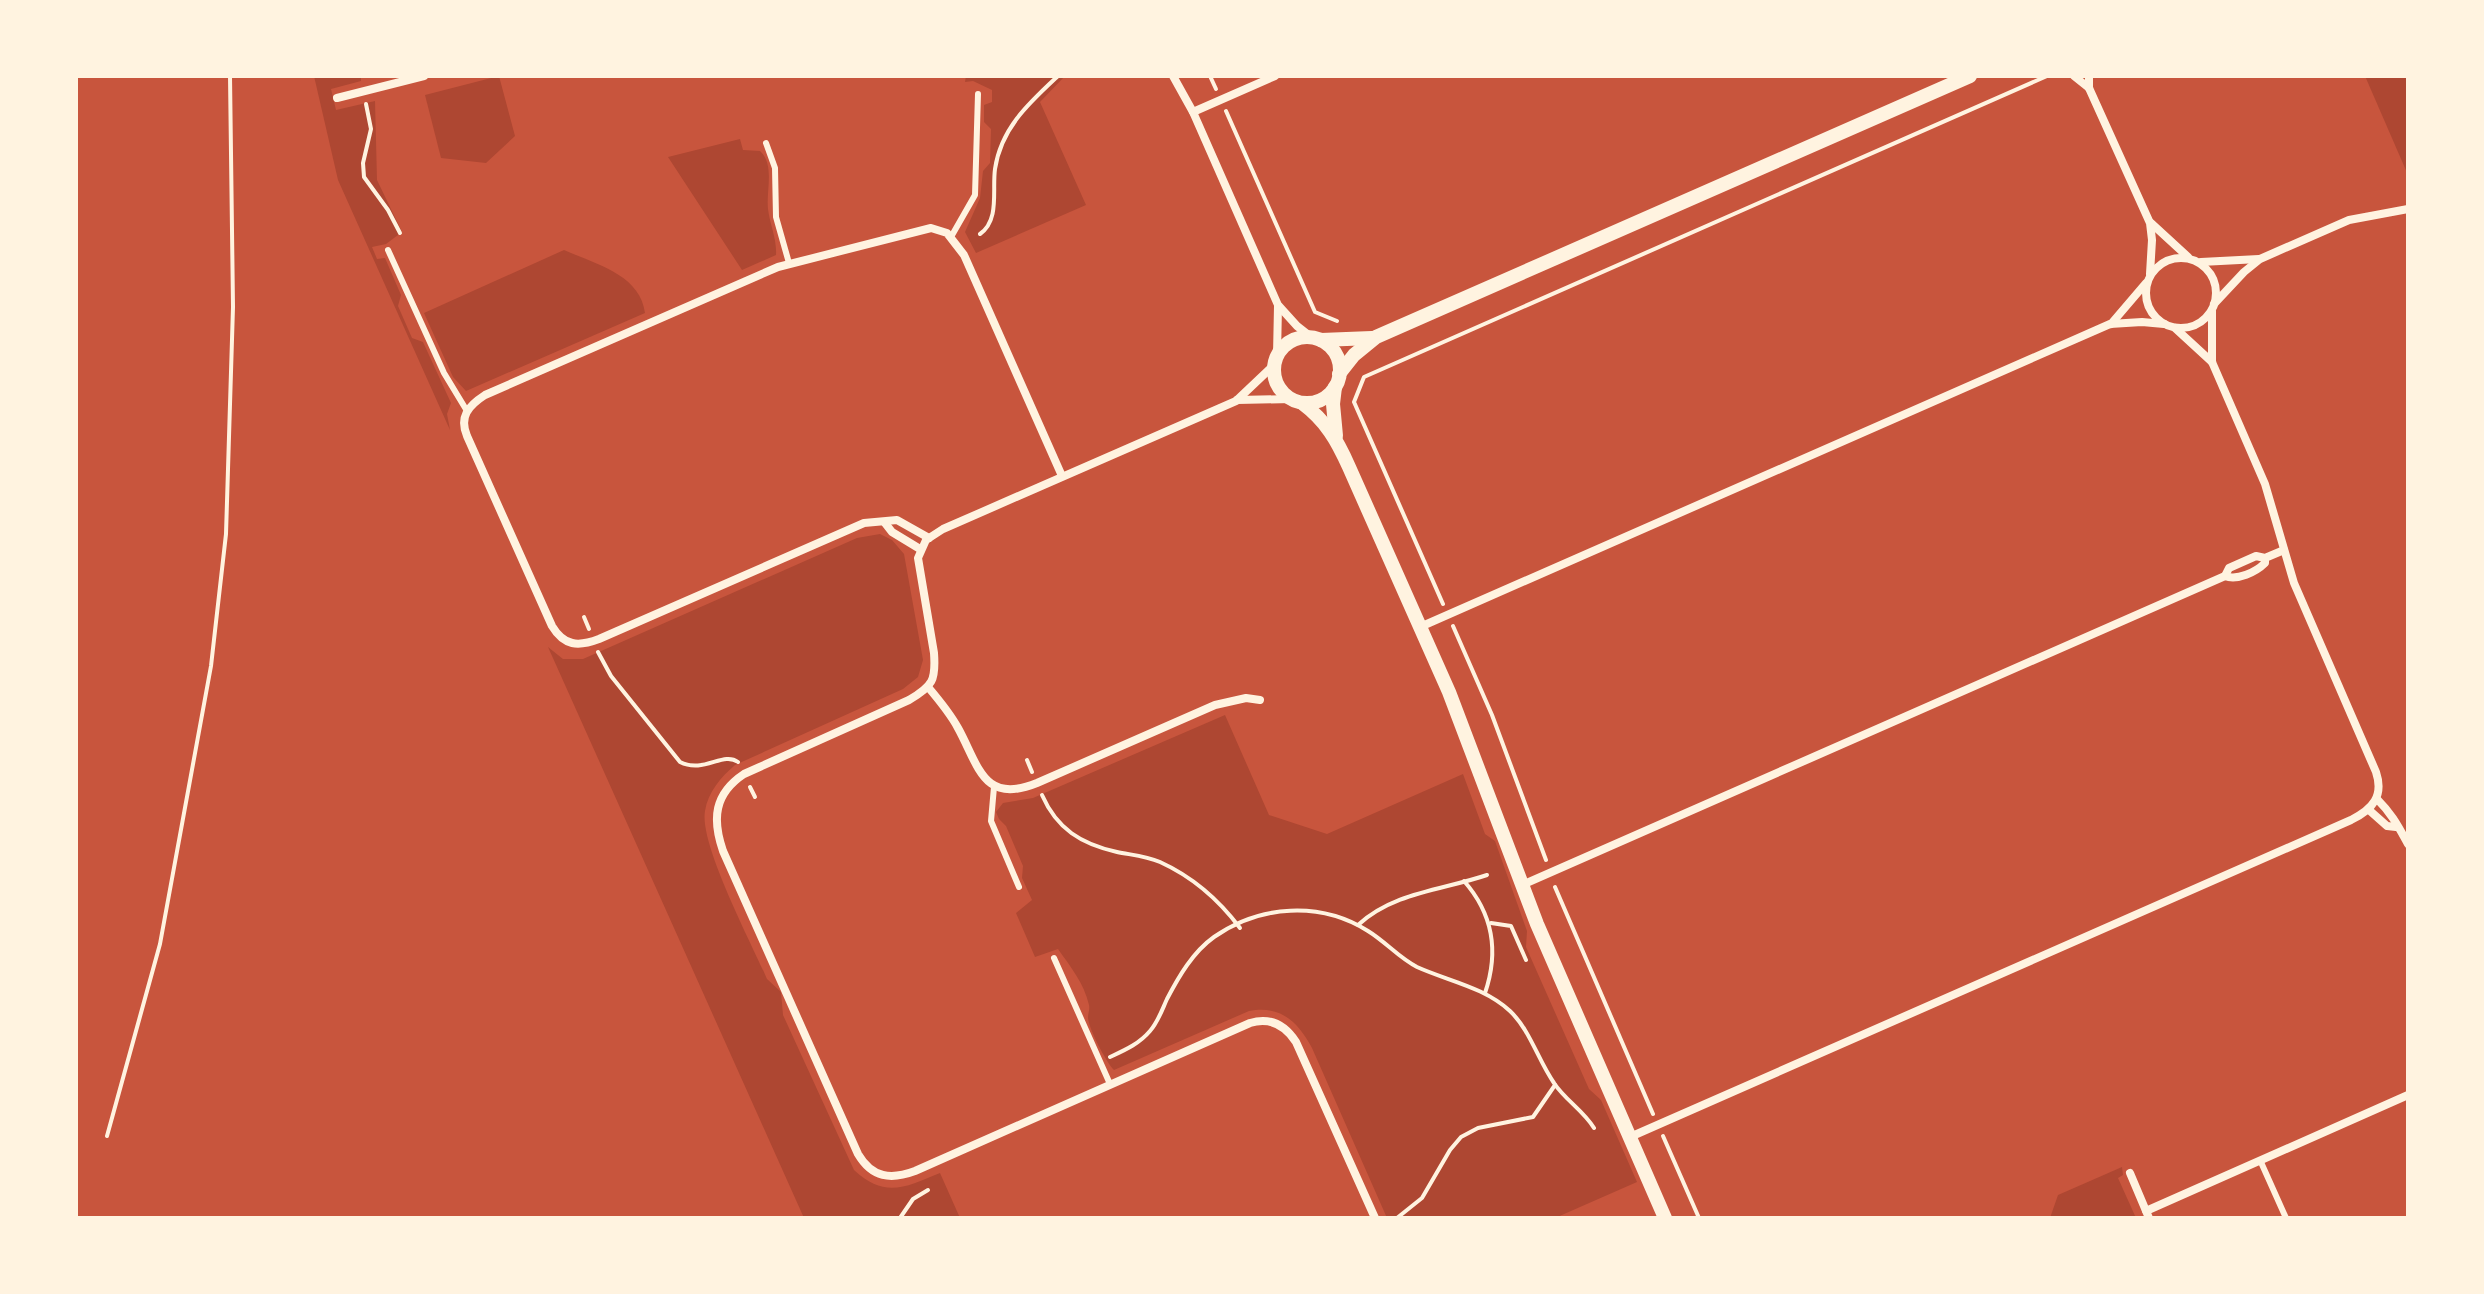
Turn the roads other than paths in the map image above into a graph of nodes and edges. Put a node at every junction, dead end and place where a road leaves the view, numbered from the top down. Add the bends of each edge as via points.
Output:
1 (424, 76) edge
2 (1173, 76) edge
3 (1275, 76) edge
4 (1970, 76) edge
5 (2074, 76) edge
6 (2089, 76) edge
7 (2089, 88) junction
8 (978, 94) dead end
9 (337, 98) dead end
10 (1193, 112) junction
11 (766, 143) dead end
12 (2408, 209) edge
13 (2150, 223) junction
14 (951, 237) junction
15 (388, 250) dead end
16 (2260, 259) junction
17 (2195, 260) junction
18 (789, 263) junction
19 (2149, 278) junction
20 (1278, 305) junction
21 (2213, 308) junction
22 (2110, 324) junction
23 (2164, 324) junction
24 (2174, 327) junction
25 (1376, 337) junction
26 (1316, 339) junction
27 (1276, 360) junction
28 (2212, 362) junction
29 (1337, 380) junction
30 (1236, 401) junction
31 (1297, 401) junction
32 (467, 411) junction
33 (1336, 437) junction
34 (1062, 476) junction
35 (885, 523) junction
36 (929, 538) junction
37 (920, 549) junction
38 (2284, 550) junction
39 (1420, 627) junction
40 (928, 687) junction
41 (1260, 700) dead end
42 (994, 787) junction
43 (2377, 799) junction
44 (2369, 810) junction
45 (2396, 827) junction
46 (2408, 844) edge
47 (1522, 885) junction
48 (1019, 887) dead end
49 (1054, 958) dead end
50 (1110, 1084) junction
51 (2408, 1095) edge
52 (1630, 1137) junction
53 (2260, 1160) junction
54 (2130, 1173) dead end
55 (2148, 1214) edge
56 (1375, 1218) edge
57 (1665, 1218) edge
58 (2286, 1218) edge

1 - 9 street
2 - 10 street
3 - 10 street
4 - 25 street
5 - 7 street
6 - 7 street
7 - 13 street
8 - 14 lane via 975,195
10 - 20 street
11 - 18 lane via 775,168 776,217
12 - 16 street via 2349,220
13 - 17 street
13 - 19 street
14 - 18 street via 921,229
14 - 34 street via 970,267
15 - 32 lane
16 - 17 street
16 - 21 street
17 - 19 street via 2166,260
17 - 21 street via 2214,280
18 - 32 street via 485,395
19 - 22 street
19 - 23 street via 2149,309
20 - 26 street
20 - 27 street
21 - 24 street via 2196,325
21 - 28 street
22 - 23 street
22 - 39 street
23 - 24 street
24 - 28 street
25 - 26 street
25 - 29 street via 1354,355
26 - 27 street via 1292,341
26 - 29 street via 1336,354
27 - 30 street
27 - 31 street via 1277,385
28 - 38 street via 2265,484
29 - 31 street via 1321,400
29 - 33 street
30 - 31 street
30 - 34 street
31 - 33 street
32 - 35 street via 463,428 552,626 561,639 573,644 594,641 853,526
33 - 39 street
34 - 36 street
35 - 36 street via 897,520
35 - 37 street
36 - 37 street
37 - 40 street via 935,669
38 - 43 street via 2376,772
38 - 47 street via 2256,556 2229,568 2225,576
39 - 47 street
40 - 42 street
40 - 50 street via 744,774 728,787 716,814 718,834 858,1154 867,1167 885,1176 904,1175
41 - 42 street via 1215,705 1037,783 1013,790
42 - 48 lane via 991,821
43 - 44 street
43 - 45 street via 2395,818
44 - 45 street
44 - 52 street
45 - 46 street
47 - 52 street
49 - 50 lane
50 - 56 street via 1250,1023 1280,1025 1296,1042
51 - 53 street
52 - 57 street
53 - 55 street
53 - 58 lane
54 - 55 street

